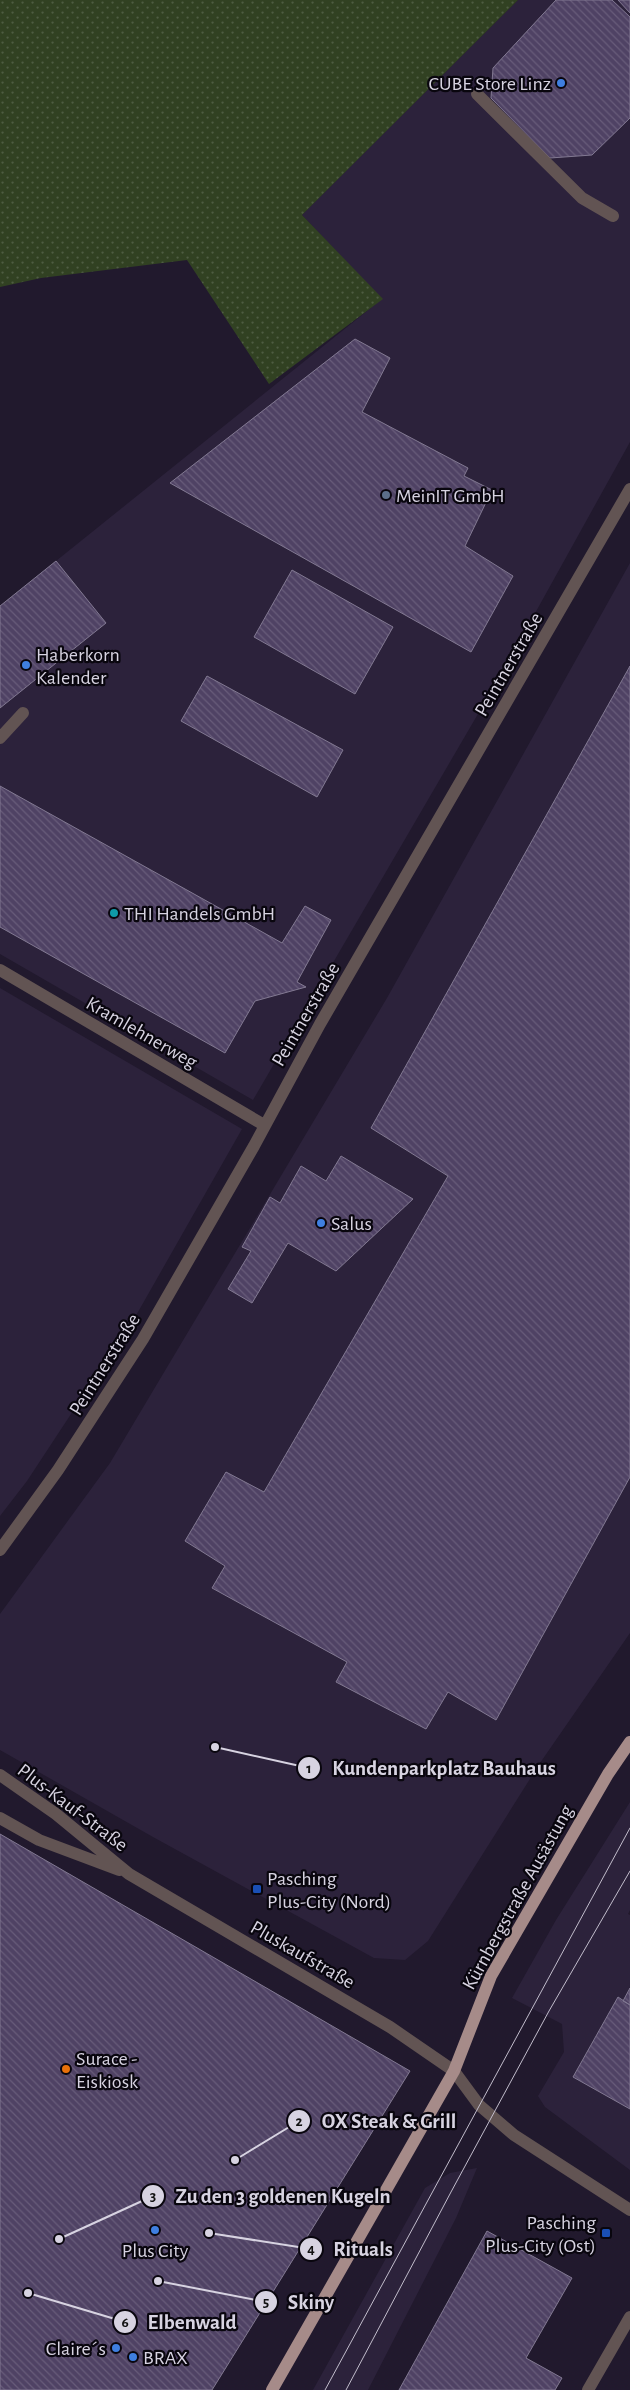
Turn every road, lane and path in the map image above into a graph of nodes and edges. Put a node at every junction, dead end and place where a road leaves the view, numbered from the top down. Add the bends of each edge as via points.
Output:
1 (477, 94) dead end
2 (613, 216) dead end
3 (630, 489) edge
4 (22, 713) dead end
5 (0, 738) edge
6 (0, 970) edge
7 (264, 1125) junction
8 (0, 1550) edge
9 (630, 1742) edge
10 (0, 1775) edge
11 (0, 1818) edge
12 (129, 1874) junction
13 (454, 2071) junction
14 (630, 2210) edge
15 (630, 2317) edge
16 (272, 2390) edge
17 (588, 2390) edge

1 - 2 street via 582,198
3 - 7 street, Peintnerstraße
4 - 5 street
6 - 7 street, Kramlehnerweg
7 - 8 street, Peintnerstraße via 143,1340 58,1470
9 - 13 main road, Kürnbergstraße Ausästung via 608,1774 491,1976
10 - 12 street, Plus-Kauf-Straße via 56,1814
11 - 12 street, Plus-Kauf-Straße via 39,1840
12 - 13 street, Pluskaufstraße via 390,2027
13 - 14 street via 478,2105 514,2135
13 - 16 main road, Kürnbergstraße Ausästung
15 - 17 street

